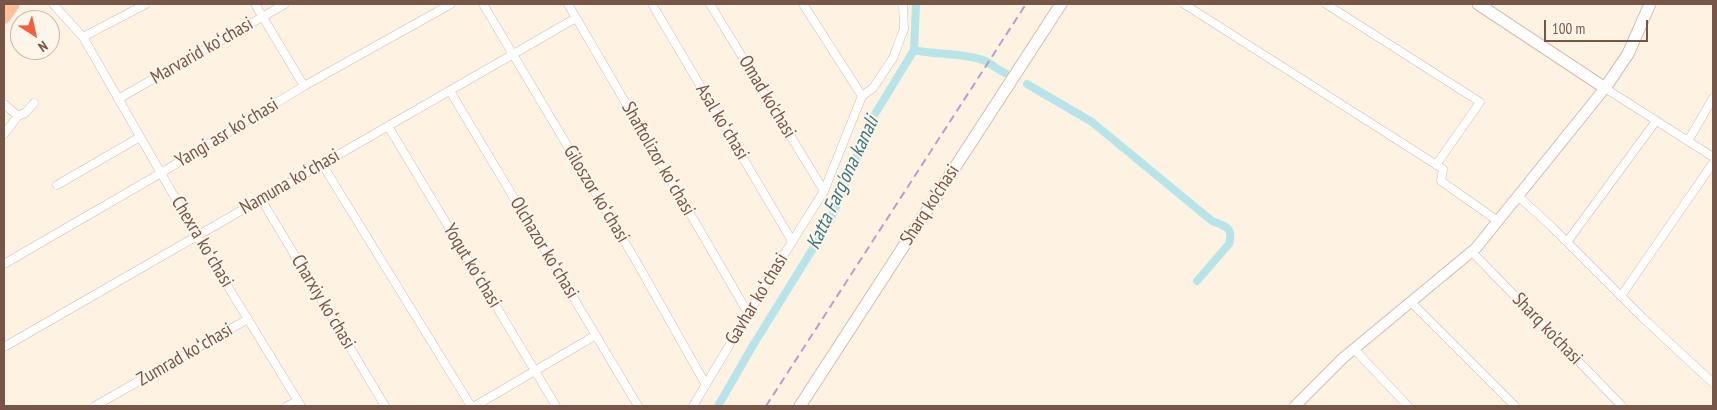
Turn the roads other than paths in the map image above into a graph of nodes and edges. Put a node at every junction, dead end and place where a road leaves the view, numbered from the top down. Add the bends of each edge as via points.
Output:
1 (13, 4) edge
2 (53, 4) edge
3 (146, 4) edge
4 (255, 4) edge
5 (285, 4) edge
6 (451, 4) edge
7 (483, 4) edge
8 (568, 4) edge
9 (652, 4) edge
10 (710, 4) edge
11 (803, 4) edge
12 (903, 4) edge
13 (1061, 4) edge
14 (1184, 4) edge
15 (1326, 4) edge
16 (1478, 4) edge
17 (1650, 4) edge
18 (262, 16) junction
19 (4, 18) edge
20 (576, 18) junction
21 (83, 37) junction
22 (513, 52) junction
23 (304, 86) junction
24 (1605, 88) junction
25 (450, 91) junction
26 (862, 96) junction
27 (1713, 98) edge
28 (118, 99) junction
29 (34, 103) dead end
30 (4, 104) edge
31 (18, 116) junction
32 (1656, 120) junction
33 (388, 126) junction
34 (4, 134) edge
35 (140, 137) junction
36 (1688, 141) junction
37 (1713, 157) edge
38 (1713, 163) edge
39 (322, 164) junction
40 (1436, 165) junction
41 (161, 173) junction
42 (57, 185) dead end
43 (824, 191) junction
44 (1518, 196) junction
45 (262, 199) junction
46 (1498, 221) junction
47 (197, 236) junction
48 (792, 241) junction
49 (1567, 242) junction
50 (1472, 252) junction
51 (4, 264) edge
52 (1621, 296) junction
53 (1411, 302) junction
54 (748, 314) junction
55 (248, 319) junction
56 (596, 336) junction
57 (4, 347) edge
58 (1354, 349) junction
59 (534, 372) junction
60 (1713, 383) edge
61 (706, 385) junction
62 (299, 403) edge
63 (96, 406) edge
64 (287, 406) edge
65 (385, 406) edge
66 (471, 406) edge
67 (475, 406) edge
68 (556, 406) edge
69 (638, 406) edge
70 (693, 406) edge
71 (800, 406) edge
72 (1295, 406) edge
73 (1408, 406) edge
74 (1515, 406) edge
75 (1622, 406) edge

1 - 19 highway
2 - 21 street, Chexra koʻchasi
3 - 21 street
4 - 18 street
5 - 18 street, Marvarid koʻchasi
6 - 23 street, Yangi asr koʻchasi
7 - 22 street, Giloszor koʻchasi
8 - 20 street, Shaftolizor koʻchasi
9 - 48 street, Asal koʻchasi
10 - 43 street, Omad ko'chasi
11 - 26 street
12 - 26 street, Gavhar koʻchasi via 904,29 893,58 873,88
13 - 71 main road, Sharq ko'chasi
14 - 40 street
15 - 40 street via 1480,102
16 - 24 main road
17 - 24 main road via 1628,54
18 - 23 street
18 - 28 street, Marvarid koʻchasi
20 - 22 street, Namuna koʻchasi
20 - 54 street, Shaftolizor koʻchasi
21 - 28 street, Chexra koʻchasi
22 - 25 street, Namuna koʻchasi
22 - 61 street, Giloszor koʻchasi
23 - 41 street, Yangi asr koʻchasi
24 - 32 street
24 - 44 street
25 - 33 street, Namuna koʻchasi
25 - 56 street, Olchazor koʻchasi
26 - 43 street, Gavhar koʻchasi
27 - 36 street
28 - 35 street, Chexra koʻchasi
29 - 31 street
30 - 31 street
31 - 34 street
32 - 36 street
32 - 49 street
33 - 39 street, Namuna koʻchasi
33 - 59 street, Yoqut koʻchasi
35 - 41 street, Chexra koʻchasi
35 - 42 street
36 - 37 street
38 - 52 street
39 - 45 street, Namuna koʻchasi
39 - 66 street
40 - 46 street via 1443,169 1441,181
41 - 47 street, Chexra koʻchasi
41 - 51 street, Yangi asr koʻchasi
43 - 48 street, Gavhar koʻchasi
44 - 46 street
44 - 49 street
45 - 47 street, Namuna koʻchasi
45 - 65 street, Charxiy koʻchasi
46 - 50 street
47 - 55 street, Chexra koʻchasi
47 - 57 street, Namuna koʻchasi
48 - 54 street, Gavhar koʻchasi
49 - 52 street
50 - 53 street
50 - 75 street, Sharq ko'chasi
52 - 60 street
53 - 58 street
53 - 74 street
54 - 61 street, Gavhar koʻchasi
55 - 62 street, Chexra koʻchasi
55 - 63 street, Zumrad koʻchasi
56 - 59 street
56 - 69 street, Olchazor koʻchasi
58 - 72 street
58 - 73 street
59 - 67 street
59 - 68 street, Yoqut koʻchasi
61 - 70 street, Gavhar koʻchasi
62 - 64 street

